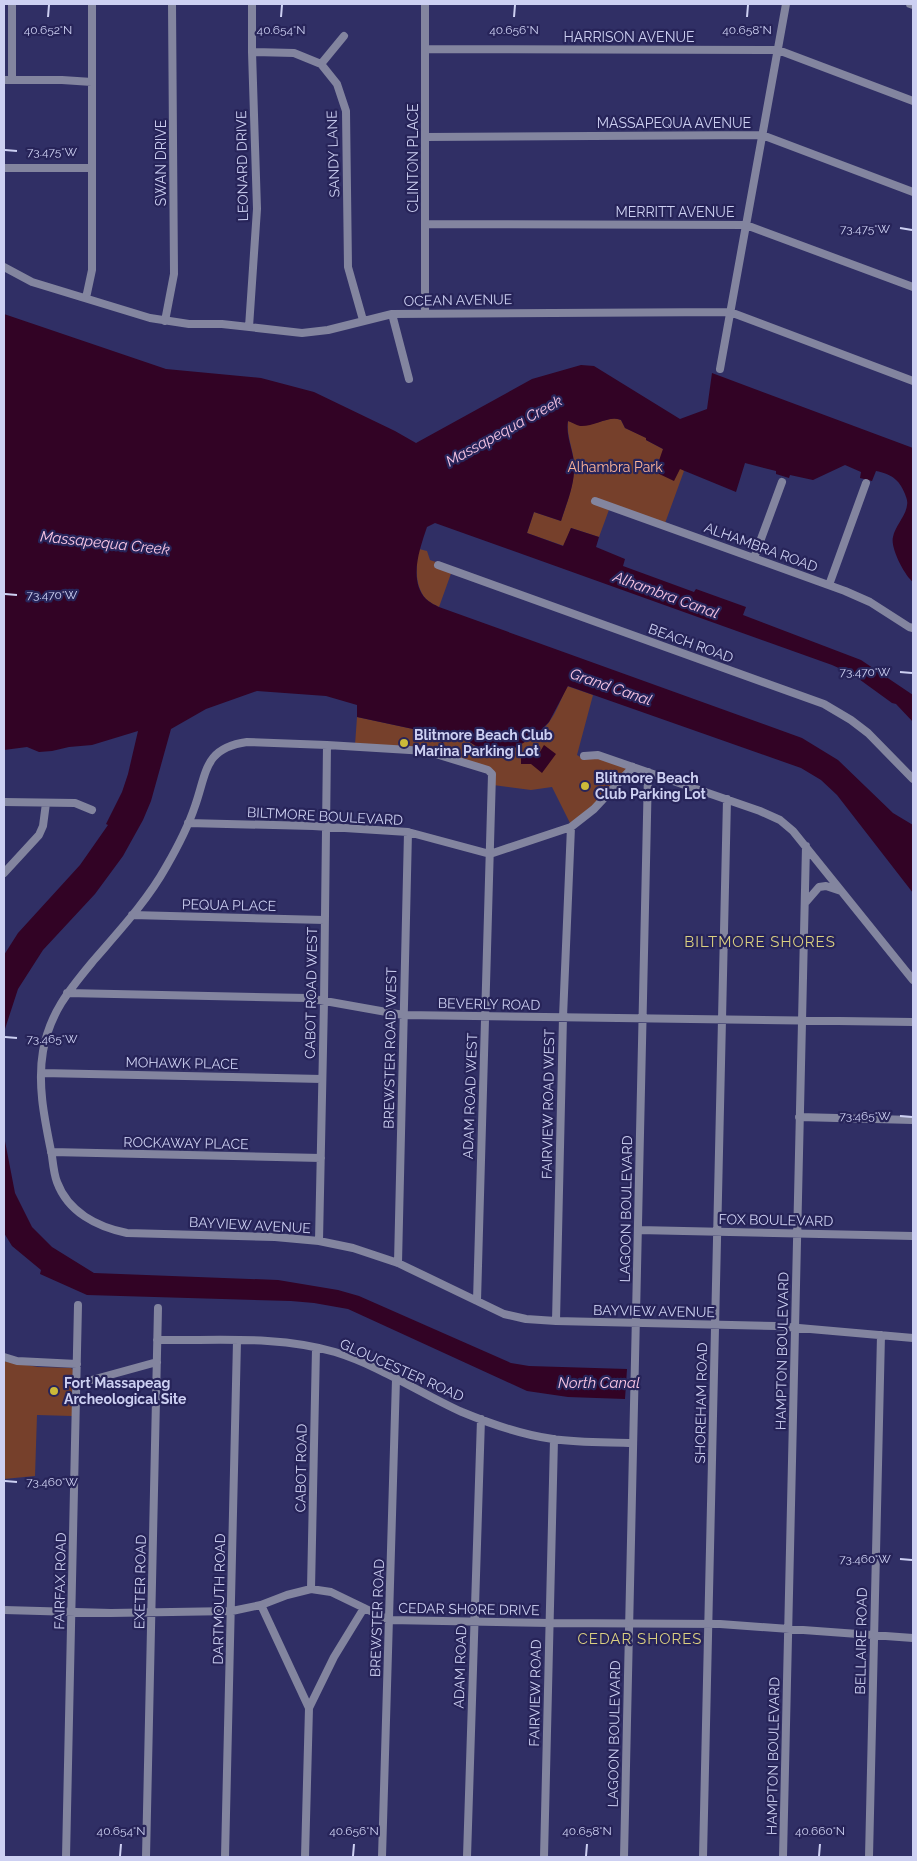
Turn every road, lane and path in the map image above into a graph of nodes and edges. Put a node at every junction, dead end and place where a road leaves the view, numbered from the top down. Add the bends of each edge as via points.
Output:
1 (12, 4) edge
2 (92, 4) edge
3 (172, 4) edge
4 (252, 4) edge
5 (425, 4) edge
6 (786, 4) edge
7 (344, 36) dead end
8 (425, 49) junction
9 (778, 50) junction
10 (252, 52) junction
11 (321, 64) junction
12 (8, 80) edge
13 (92, 82) junction
14 (913, 100) edge
15 (762, 135) junction
16 (425, 137) junction
17 (4, 168) edge
18 (92, 168) junction
19 (913, 192) edge
20 (425, 224) junction
21 (746, 224) junction
22 (4, 267) edge
23 (913, 287) edge
24 (86, 298) junction
25 (425, 312) junction
26 (730, 312) junction
27 (392, 314) junction
28 (363, 320) junction
29 (165, 321) junction
30 (249, 327) junction
31 (720, 369) dead end
32 (409, 379) dead end
33 (913, 380) edge
34 (782, 482) dead end
35 (866, 483) dead end
36 (595, 501) dead end
37 (754, 558) junction
38 (438, 565) dead end
39 (829, 585) junction
40 (912, 629) edge
41 (327, 745) junction
42 (584, 756) dead end
43 (633, 766) junction
44 (491, 772) joint
45 (648, 772) junction
46 (913, 779) edge
47 (727, 799) junction
48 (4, 802) edge
49 (46, 802) junction
50 (92, 810) dead end
51 (188, 823) junction
52 (326, 827) junction
53 (571, 827) junction
54 (408, 832) junction
55 (806, 846) junction
56 (490, 854) junction
57 (4, 874) edge
58 (841, 891) junction
59 (806, 902) junction
60 (132, 914) junction
61 (325, 920) junction
62 (913, 980) edge
63 (67, 993) junction
64 (324, 1001) junction
65 (403, 1015) junction
66 (485, 1016) junction
67 (563, 1017) junction
68 (642, 1018) junction
69 (722, 1019) junction
70 (802, 1020) junction
71 (913, 1022) edge
72 (42, 1072) junction
73 (322, 1078) junction
74 (800, 1117) junction
75 (913, 1120) edge
76 (51, 1152) junction
77 (321, 1158) junction
78 (638, 1230) junction
79 (717, 1232) junction
80 (797, 1233) junction
81 (913, 1236) edge
82 (319, 1241) junction
83 (398, 1264) junction
84 (477, 1301) junction
85 (78, 1305) dead end
86 (158, 1308) dead end
87 (556, 1321) junction
88 (635, 1324) junction
89 (715, 1325) junction
90 (795, 1329) junction
91 (881, 1335) junction
92 (913, 1338) edge
93 (157, 1340) junction
94 (237, 1341) junction
95 (316, 1348) junction
96 (4, 1357) edge
97 (157, 1362) junction
98 (77, 1364) junction
99 (396, 1379) junction
100 (77, 1384) junction
101 (481, 1418) junction
102 (554, 1439) junction
103 (633, 1443) junction
104 (311, 1589) junction
105 (261, 1605) junction
106 (364, 1608) junction
107 (4, 1610) edge
108 (232, 1611) junction
109 (72, 1612) junction
110 (152, 1613) junction
111 (389, 1620) junction
112 (474, 1621) junction
113 (629, 1623) junction
114 (549, 1624) junction
115 (709, 1624) junction
116 (788, 1629) junction
117 (874, 1635) junction
118 (913, 1638) edge
119 (309, 1708) junction
120 (66, 1857) edge
121 (146, 1857) edge
122 (226, 1857) edge
123 (305, 1857) edge
124 (382, 1857) edge
125 (467, 1857) edge
126 (544, 1857) edge
127 (624, 1857) edge
128 (704, 1857) edge
129 (783, 1857) edge
130 (869, 1857) edge

1 - 12 street
2 - 13 street
3 - 29 street, SWAN DRIVE via 174,274
4 - 10 street, LEONARD DRIVE
5 - 8 street, CLINTON PLACE
6 - 9 street
7 - 11 street
8 - 9 street, HARRISON AVENUE
8 - 16 street, CLINTON PLACE
9 - 14 street, HARRISON AVENUE
9 - 15 street
10 - 11 street, SANDY LANE via 294,53
10 - 30 street, LEONARD DRIVE via 257,209
11 - 28 street, SANDY LANE via 337,84 346,111 348,267
12 - 13 street
13 - 18 street
15 - 16 street, MASSAPEQUA AVENUE
15 - 19 street, MASSAPEQUA AVENUE
15 - 21 street
16 - 20 street, CLINTON PLACE
17 - 18 street
18 - 24 street via 92,270
20 - 21 street, MERRITT AVENUE
20 - 25 street, CLINTON PLACE
21 - 23 street, MERRITT AVENUE
21 - 26 street
22 - 24 street, OCEAN AVENUE via 32,282
24 - 29 street, OCEAN AVENUE
25 - 26 street, OCEAN AVENUE
25 - 27 street, OCEAN AVENUE
26 - 31 street
26 - 33 street, OCEAN AVENUE
27 - 28 street, OCEAN AVENUE
27 - 32 street
28 - 30 street, OCEAN AVENUE via 302,333
29 - 30 street, OCEAN AVENUE
34 - 37 street
35 - 39 street
36 - 37 street, ALHAMBRA ROAD
37 - 39 street, ALHAMBRA ROAD
38 - 46 street, BEACH ROAD via 824,704 868,733
39 - 40 street, ALHAMBRA ROAD via 870,602
41 - 44 street, BAYVIEW AVENUE via 426,751
41 - 51 street, BAYVIEW AVENUE via 248,742 225,748 206,768
41 - 52 street, CABOT ROAD WEST
42 - 43 street via 598,755
43 - 45 street
43 - 53 street via 594,809
44 - 56 street, ADAM ROAD WEST
45 - 47 street
45 - 68 street, LAGOON BOULEVARD
47 - 55 street via 780,820
47 - 69 street, SHOREHAM ROAD
48 - 49 street
49 - 50 street via 75,803
49 - 57 street via 39,835
51 - 52 street, BILTMORE BOULEVARD
51 - 60 street, BAYVIEW AVENUE via 165,869
52 - 54 street, BILTMORE BOULEVARD
52 - 61 street, CABOT ROAD WEST
53 - 56 street
53 - 67 street, FAIRVIEW ROAD WEST
54 - 56 street, BILTMORE BOULEVARD
54 - 65 street, BREWSTER ROAD WEST
55 - 58 street
55 - 59 street, HAMPTON BOULEVARD
56 - 66 street, ADAM ROAD WEST
58 - 59 street via 819,887
58 - 62 street
59 - 70 street, HAMPTON BOULEVARD
60 - 61 street, PEQUA PLACE
60 - 63 street, BAYVIEW AVENUE
61 - 64 street, CABOT ROAD WEST
63 - 64 street, BEVERLY ROAD via 308,998
63 - 72 street, BAYVIEW AVENUE via 49,1028
64 - 65 street, BEVERLY ROAD
64 - 73 street, CABOT ROAD WEST
65 - 66 street, BEVERLY ROAD
65 - 83 street, BREWSTER ROAD WEST
66 - 67 street, BEVERLY ROAD
66 - 84 street, ADAM ROAD WEST
67 - 68 street, BEVERLY ROAD
67 - 87 street, FAIRVIEW ROAD WEST
68 - 69 street, BEVERLY ROAD
68 - 78 street, LAGOON BOULEVARD
69 - 70 street, BEVERLY ROAD
69 - 79 street, SHOREHAM ROAD
70 - 71 street, BEVERLY ROAD
70 - 74 street, HAMPTON BOULEVARD
72 - 73 street, MOHAWK PLACE
72 - 76 street, BAYVIEW AVENUE via 41,1101
73 - 77 street, CABOT ROAD WEST
74 - 75 street
74 - 80 street, HAMPTON BOULEVARD
76 - 77 street, ROCKAWAY PLACE
76 - 82 street, BAYVIEW AVENUE via 56,1179 65,1197 84,1217 108,1230 126,1234
77 - 82 street, CABOT ROAD WEST
78 - 79 street, FOX BOULEVARD
78 - 88 street, LAGOON BOULEVARD
79 - 80 street, FOX BOULEVARD
79 - 89 street, SHOREHAM ROAD
80 - 81 street, FOX BOULEVARD
80 - 90 street, HAMPTON BOULEVARD
82 - 83 street, BAYVIEW AVENUE via 353,1248
83 - 84 street, BAYVIEW AVENUE
84 - 87 street, BAYVIEW AVENUE via 513,1316
85 - 98 street, FAIRFAX ROAD
86 - 93 street, EXETER ROAD
87 - 88 street, BAYVIEW AVENUE
88 - 89 street, BAYVIEW AVENUE
88 - 103 street, LAGOON BOULEVARD
89 - 90 street, BAYVIEW AVENUE
89 - 115 street, SHOREHAM ROAD
90 - 91 street, BAYVIEW AVENUE
90 - 116 street, HAMPTON BOULEVARD
91 - 92 street, BAYVIEW AVENUE
91 - 117 street, BELLAIRE ROAD
93 - 94 street, GLOUCESTER ROAD
93 - 97 street, EXETER ROAD
94 - 95 street, GLOUCESTER ROAD via 275,1341
94 - 108 street, DARTMOUTH ROAD
95 - 99 street, GLOUCESTER ROAD via 335,1352
95 - 104 street, CABOT ROAD
96 - 98 street via 18,1361
97 - 100 street
97 - 110 street, EXETER ROAD
98 - 100 street, FAIRFAX ROAD
99 - 101 street, GLOUCESTER ROAD
99 - 111 street, BREWSTER ROAD
100 - 109 street, FAIRFAX ROAD
101 - 102 street, GLOUCESTER ROAD via 514,1431
101 - 112 street, ADAM ROAD
102 - 103 street, GLOUCESTER ROAD
102 - 114 street, FAIRVIEW ROAD
103 - 113 street, LAGOON BOULEVARD
104 - 105 street, CEDAR SHORE DRIVE via 287,1594
104 - 106 street, CEDAR SHORE DRIVE via 331,1592
105 - 108 street, CEDAR SHORE DRIVE
105 - 119 street
106 - 111 street, CEDAR SHORE DRIVE
106 - 119 street via 334,1657
107 - 109 street, CEDAR SHORE DRIVE
108 - 110 street, CEDAR SHORE DRIVE
108 - 122 street, DARTMOUTH ROAD
109 - 110 street, CEDAR SHORE DRIVE
109 - 120 street, FAIRFAX ROAD
110 - 121 street, EXETER ROAD
111 - 112 street, CEDAR SHORE DRIVE
111 - 124 street, BREWSTER ROAD
112 - 114 street, CEDAR SHORE DRIVE
112 - 125 street, ADAM ROAD
113 - 114 street, CEDAR SHORE DRIVE
113 - 115 street, CEDAR SHORE DRIVE
113 - 127 street, LAGOON BOULEVARD
114 - 126 street, FAIRVIEW ROAD
115 - 116 street, CEDAR SHORE DRIVE
115 - 128 street, SHOREHAM ROAD
116 - 117 street, CEDAR SHORE DRIVE
116 - 129 street, HAMPTON BOULEVARD
117 - 118 street, CEDAR SHORE DRIVE
117 - 130 street, BELLAIRE ROAD
119 - 123 street

